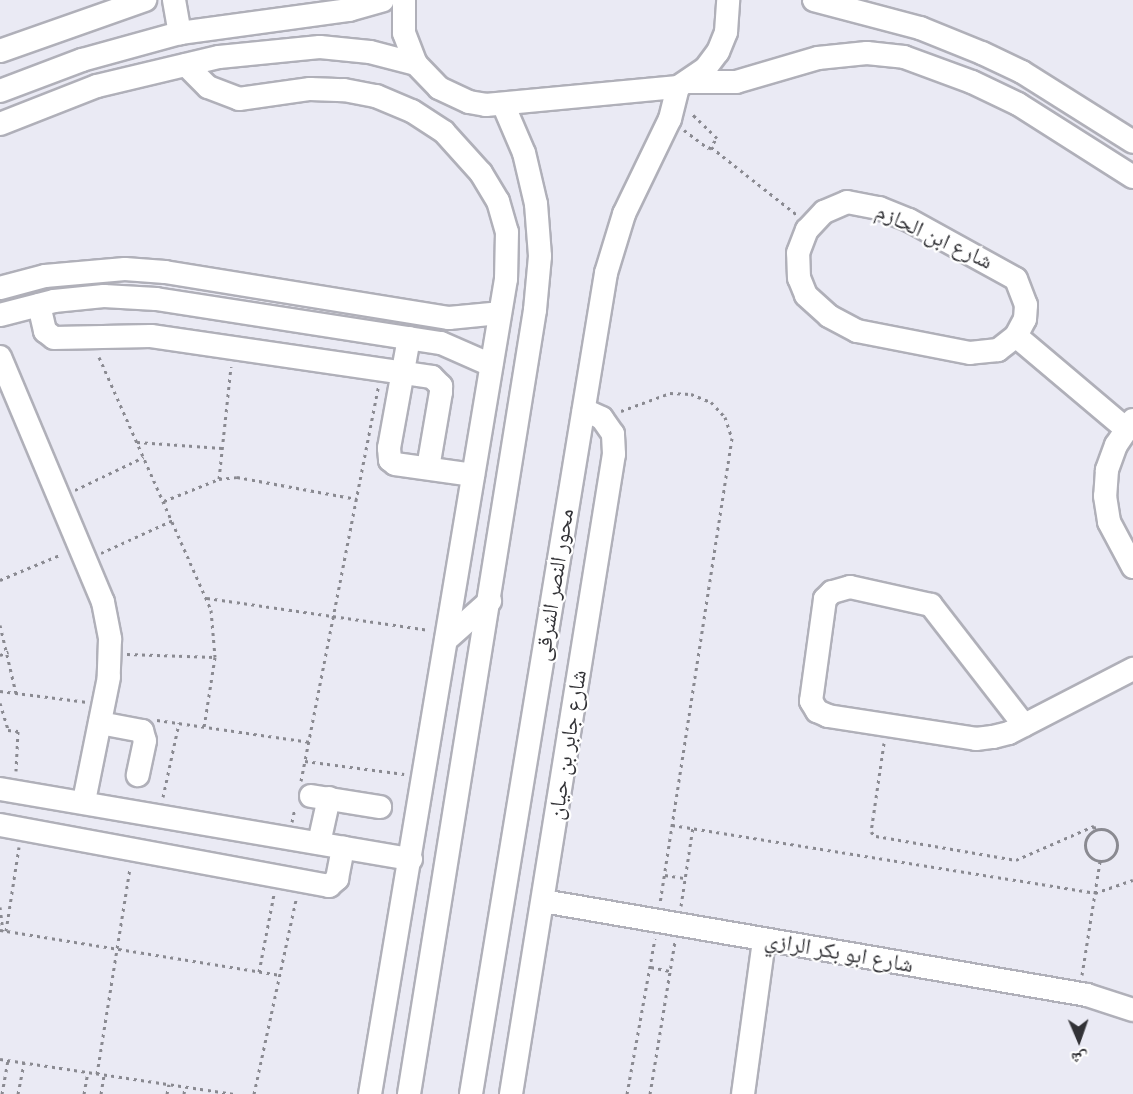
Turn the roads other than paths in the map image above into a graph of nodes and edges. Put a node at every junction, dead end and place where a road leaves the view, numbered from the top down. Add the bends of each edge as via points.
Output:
1 (145, 0) edge
2 (174, 0) edge
3 (383, 0) edge
4 (404, 0) edge
5 (814, 0) edge
6 (732, 4) edge
7 (339, 11) junction
8 (180, 33) junction
9 (342, 49) junction
10 (0, 51) edge
11 (416, 64) junction
12 (186, 65) junction
13 (0, 91) edge
14 (678, 97) junction
15 (503, 104) junction
16 (0, 124) edge
17 (1133, 142) edge
18 (1133, 177) edge
19 (0, 288) edge
20 (39, 305) junction
21 (248, 313) junction
22 (500, 313) junction
23 (0, 315) edge
24 (1017, 336) junction
25 (409, 338) junction
26 (238, 347) junction
27 (0, 357) edge
28 (491, 365) junction
29 (392, 371) junction
30 (593, 414) junction
31 (1130, 424) edge
32 (428, 468) junction
33 (473, 475) junction
34 (1124, 534) edge
35 (1133, 567) edge
36 (490, 601) junction
37 (447, 637) junction
38 (1133, 669) edge
39 (101, 714) junction
40 (1024, 725) junction
41 (138, 775) dead end
42 (7, 789) edge
43 (84, 801) junction
44 (380, 807) dead end
45 (157, 814) junction
46 (11, 826) edge
47 (319, 843) junction
48 (343, 848) junction
49 (140, 849) junction
50 (411, 859) junction
51 (543, 901) junction
52 (764, 940) junction
53 (389, 989) junction
54 (1133, 1010) edge
55 (418, 1039) junction
56 (472, 1091) edge
57 (370, 1094) edge
58 (409, 1094) edge
59 (511, 1094) edge
60 (743, 1094) edge

1 - 10 street
2 - 8 street
3 - 7 street
4 - 11 street via 404,33
5 - 17 street via 920,28 982,53 1022,72
6 - 14 street via 718,52
7 - 8 street
7 - 9 street
8 - 13 street via 82,60
9 - 11 street
9 - 12 street via 295,48
11 - 15 street via 439,88 454,97
12 - 16 street via 97,86
12 - 22 street via 208,87 228,97 250,99 310,89 360,92 412,111 444,132 481,172 503,216 508,264
14 - 15 street
14 - 18 street via 818,58 867,53 904,57 963,78 1018,104
14 - 30 street, محور النصر الشرقى via 618,234 606,273
15 - 36 street via 524,153 536,204 540,256
19 - 22 street via 45,276 125,270 165,272 449,318
20 - 21 street via 104,296
20 - 23 street
20 - 26 street via 49,336 150,336
21 - 25 street
21 - 26 street
22 - 28 street
24 - 24 street, شارع ابن الحازم via 998,350 970,353 856,331 829,316 806,295 799,278 798,253 811,226 824,212 847,202 879,208 1016,279 1026,305
24 - 31 street
25 - 28 street via 450,346
25 - 29 street
26 - 29 street
27 - 39 street via 103,602 110,653
28 - 33 street
29 - 32 street via 388,454 395,464
29 - 32 street via 432,377 441,386
30 - 51 street, شارع جابر بن حيان via 613,434 612,476
30 - 56 street, محور النصر الشرقى
31 - 34 street via 1107,470 1105,496
32 - 33 street
33 - 37 street
34 - 35 street
36 - 37 street
36 - 55 street
37 - 50 street
38 - 40 street
39 - 41 street via 142,731
39 - 43 street
40 - 40 street via 1009,733 976,738 822,714 811,701 825,599 841,588 923,603 937,610
42 - 43 street
43 - 45 street
44 - 47 street via 309,795
45 - 47 street
45 - 49 street
46 - 49 street
47 - 48 street
48 - 49 street via 334,884 300,881
48 - 50 street
50 - 53 street
51 - 52 street, شارع ابو بكر الرازي
51 - 59 street, شارع جابر بن حيان
52 - 54 street, شارع ابو بكر الرازي via 1080,994
52 - 60 street
53 - 55 street
53 - 57 street
55 - 58 street
56 - 59 street

